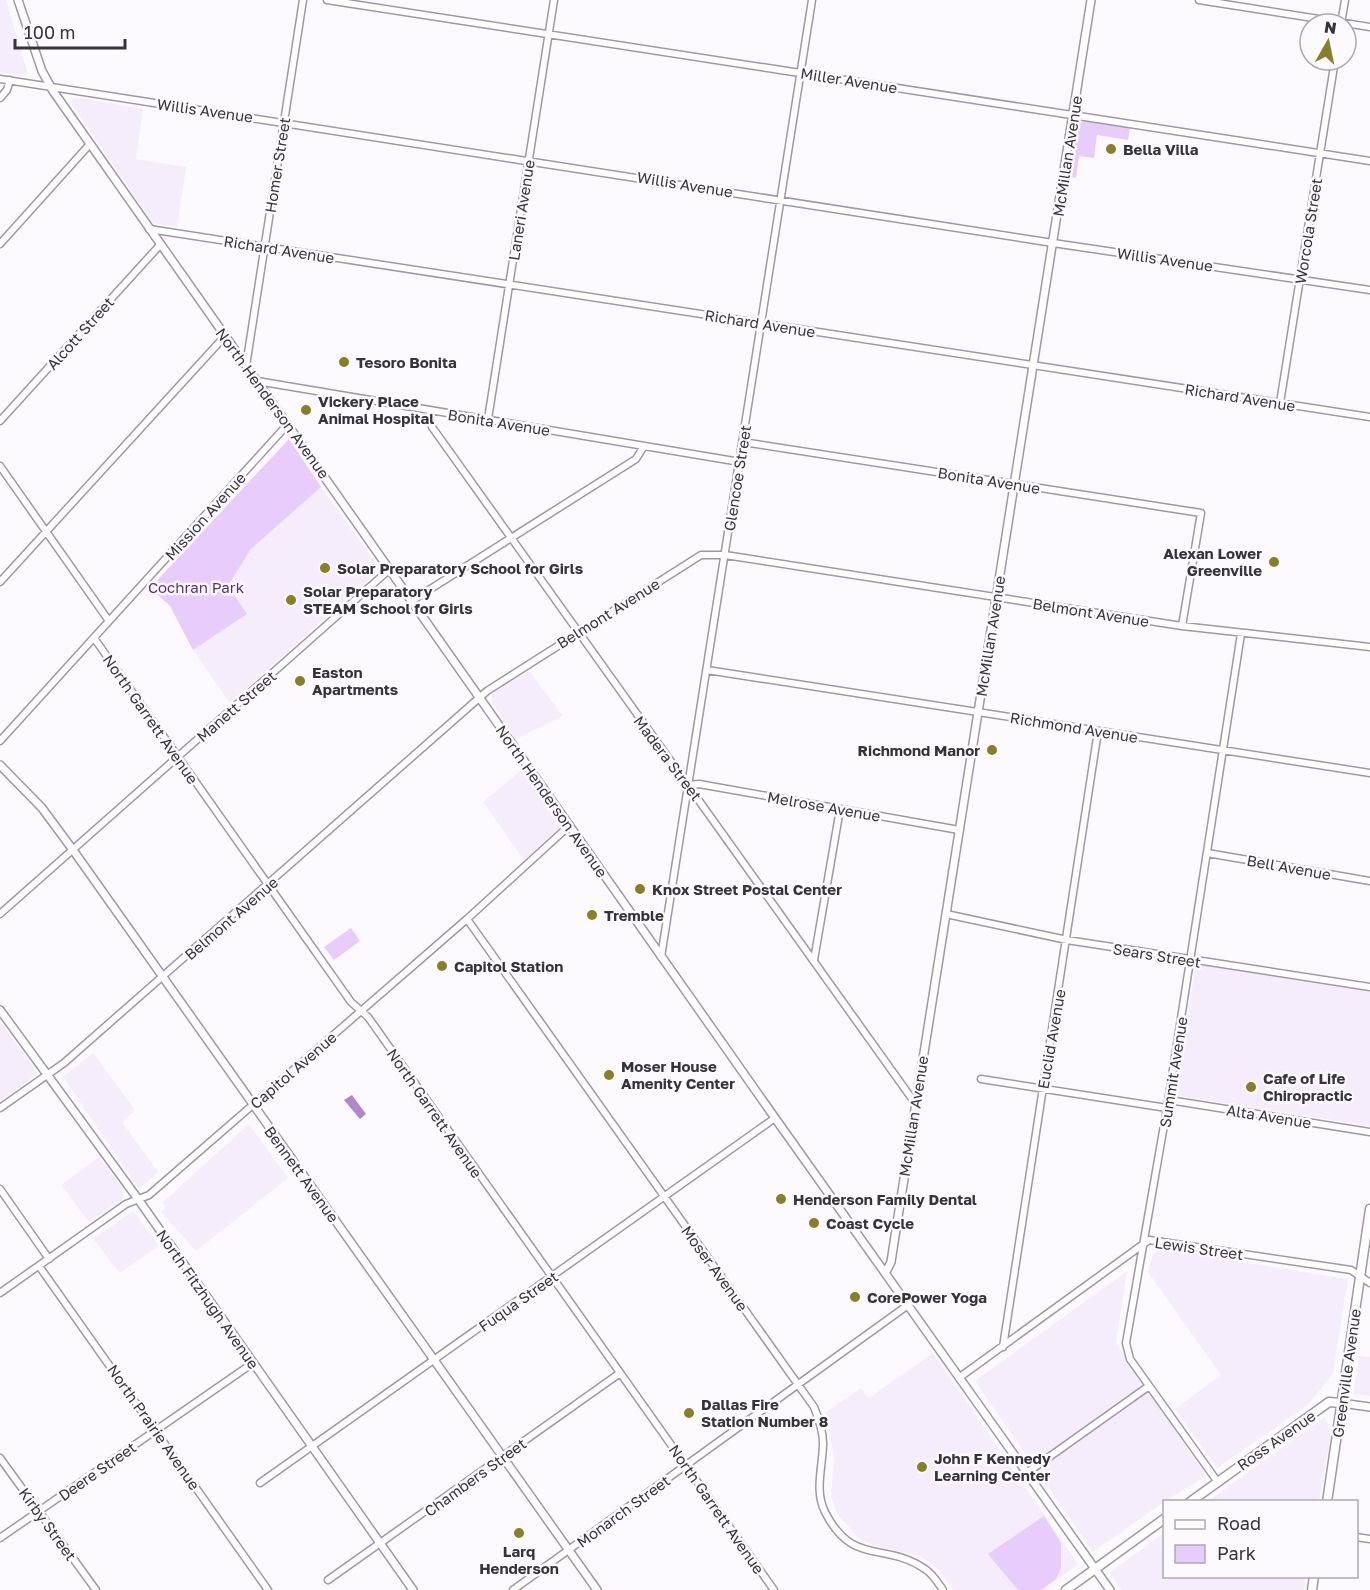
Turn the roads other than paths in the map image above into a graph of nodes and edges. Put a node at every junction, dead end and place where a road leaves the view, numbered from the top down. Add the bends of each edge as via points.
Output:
1 (18, 0) edge
2 (303, 0) edge
3 (327, 0) edge
4 (554, 0) edge
5 (812, 0) edge
6 (1091, 0) edge
7 (1199, 0) edge
8 (1298, 16) edge
9 (549, 33) junction
10 (801, 72) junction
11 (1333, 72) edge
12 (0, 79) edge
13 (10, 80) junction
14 (50, 87) junction
15 (0, 98) edge
16 (1074, 115) junction
17 (284, 122) junction
18 (90, 144) junction
19 (1320, 153) junction
20 (529, 160) junction
21 (1370, 161) edge
22 (780, 199) junction
23 (149, 229) junction
24 (1053, 243) junction
25 (0, 244) edge
26 (160, 245) junction
27 (264, 247) junction
28 (1300, 279) junction
29 (509, 283) junction
30 (1370, 290) edge
31 (761, 323) junction
32 (225, 336) junction
33 (1034, 365) junction
34 (246, 366) junction
35 (257, 381) junction
36 (1281, 403) junction
37 (429, 410) junction
38 (1370, 417) edge
39 (488, 420) junction
40 (0, 421) edge
41 (288, 424) junction
42 (743, 442) junction
43 (644, 446) junction
44 (740, 462) junction
45 (0, 466) edge
46 (1015, 484) junction
47 (45, 533) junction
48 (510, 538) junction
49 (725, 555) junction
50 (390, 569) junction
51 (0, 582) edge
52 (996, 598) junction
53 (413, 600) junction
54 (109, 621) junction
55 (1182, 626) junction
56 (577, 633) junction
57 (1241, 634) junction
58 (94, 638) junction
59 (1370, 647) edge
60 (707, 670) junction
61 (480, 699) junction
62 (978, 713) junction
63 (1098, 731) junction
64 (0, 741) edge
65 (1223, 750) junction
66 (178, 757) junction
67 (0, 765) edge
68 (1370, 773) edge
69 (688, 785) junction
70 (840, 809) junction
71 (570, 825) junction
72 (959, 830) junction
73 (73, 850) junction
74 (1207, 853) junction
75 (1370, 881) edge
76 (268, 885) junction
77 (0, 914) edge
78 (946, 914) junction
79 (467, 919) junction
80 (1067, 940) junction
81 (661, 957) junction
82 (814, 960) junction
83 (1191, 960) junction
84 (162, 979) junction
85 (1370, 987) edge
86 (0, 1010) edge
87 (360, 1010) junction
88 (47, 1076) junction
89 (981, 1079) dead end
90 (1042, 1089) junction
91 (1169, 1100) junction
92 (915, 1103) junction
93 (252, 1105) junction
94 (0, 1108) edge
95 (1167, 1108) junction
96 (775, 1118) junction
97 (1370, 1132) edge
98 (0, 1189) edge
99 (664, 1197) junction
100 (138, 1199) junction
101 (1370, 1214) edge
102 (1143, 1245) junction
103 (49, 1258) junction
104 (39, 1266) junction
105 (886, 1272) junction
106 (1359, 1276) junction
107 (552, 1277) junction
108 (1370, 1283) edge
109 (0, 1293) edge
110 (908, 1305) junction
111 (1003, 1347) junction
112 (435, 1361) junction
113 (253, 1363) junction
114 (620, 1373) junction
115 (960, 1377) junction
116 (798, 1385) junction
117 (1149, 1386) junction
118 (1341, 1403) junction
119 (1370, 1407) edge
120 (156, 1430) junction
121 (312, 1447) junction
122 (502, 1457) junction
123 (0, 1458) edge
124 (686, 1465) junction
125 (1028, 1472) junction
126 (1217, 1482) junction
127 (260, 1484) dead end
128 (1193, 1500) edge
129 (1327, 1500) edge
130 (39, 1511) junction
131 (1163, 1520) edge
132 (0, 1538) edge
133 (381, 1545) junction
134 (568, 1550) junction
135 (1095, 1569) junction
136 (328, 1580) dead end
137 (96, 1590) edge
138 (268, 1590) edge
139 (413, 1590) edge
140 (513, 1590) edge
141 (597, 1590) edge
142 (774, 1590) edge
143 (943, 1590) edge
144 (1066, 1590) edge
145 (1110, 1590) edge

1 - 14 street, North Henderson Avenue
2 - 17 street, Homer Street
3 - 9 street, Miller Avenue
4 - 9 street, Laneri Avenue
5 - 10 street, Glencoe Street
6 - 16 street, McMillan Avenue
7 - 8 street
9 - 10 street, Miller Avenue
9 - 20 street, Laneri Avenue
10 - 16 street, Miller Avenue
10 - 22 street, Glencoe Street
11 - 19 street, Worcola Street
12 - 13 street, Willis Avenue
13 - 14 street, Willis Avenue
13 - 15 street
14 - 17 street, Willis Avenue
14 - 18 street, North Henderson Avenue
16 - 19 street, Miller Avenue
16 - 24 street, McMillan Avenue
17 - 20 street, Willis Avenue
17 - 27 street, Homer Street
18 - 23 street, North Henderson Avenue
18 - 25 street
19 - 21 street, Miller Avenue
19 - 28 street, Worcola Street
20 - 22 street, Willis Avenue
20 - 29 street, Laneri Avenue
22 - 24 street, Willis Avenue
22 - 31 street, Glencoe Street
23 - 26 street, North Henderson Avenue
23 - 27 street, Richard Avenue
24 - 28 street, Willis Avenue
24 - 33 street, McMillan Avenue
26 - 32 street, North Henderson Avenue
26 - 40 street, Alcott Street
27 - 29 street, Richard Avenue
27 - 34 street, Homer Street
28 - 30 street, Willis Avenue
28 - 36 street, Worcola Street
29 - 31 street, Richard Avenue
29 - 39 street, Laneri Avenue
31 - 33 street, Richard Avenue
31 - 42 street, Glencoe Street
32 - 34 street, North Henderson Avenue
32 - 47 street
33 - 36 street, Richard Avenue
33 - 46 street, McMillan Avenue
34 - 35 street, North Henderson Avenue
35 - 37 street, Bonita Avenue
35 - 41 street, North Henderson Avenue
36 - 38 street, Richard Avenue
37 - 39 street, Bonita Avenue
37 - 48 street, Madera Street via 432,427
39 - 43 street, Bonita Avenue
41 - 50 street, North Henderson Avenue
41 - 54 street, Mission Avenue
42 - 44 street, Glencoe Street
42 - 46 street, Bonita Avenue
43 - 44 street, Bonita Avenue
43 - 48 street via 636,459
44 - 49 street, Glencoe Street
45 - 47 street
46 - 52 street, McMillan Avenue
46 - 55 street, Bonita Avenue via 1200,513
47 - 51 street
47 - 54 street
48 - 53 street
48 - 56 street, Madera Street
49 - 52 street, Belmont Avenue
49 - 56 street, Belmont Avenue via 701,555
49 - 60 street, Glencoe Street
50 - 53 street, North Henderson Avenue
50 - 66 street, Manett Street
52 - 55 street, Belmont Avenue
52 - 62 street, McMillan Avenue
53 - 61 street, North Henderson Avenue
54 - 58 street, Mission Avenue
55 - 57 street, Belmont Avenue
56 - 61 street, Belmont Avenue
56 - 69 street, Madera Street
57 - 59 street, Belmont Avenue
57 - 65 street, Summit Avenue
58 - 64 street, Mission Avenue
58 - 66 street, North Garrett Avenue
60 - 62 street, Richmond Avenue
60 - 69 street, Glencoe Street
61 - 71 street, North Henderson Avenue
61 - 76 street, Belmont Avenue
62 - 63 street, Richmond Avenue
62 - 72 street, McMillan Avenue
63 - 65 street, Richmond Avenue
63 - 80 street, Euclid Avenue
65 - 68 street, Richmond Avenue
65 - 74 street, Summit Avenue
66 - 73 street, Manett Street
66 - 76 street, North Garrett Avenue
67 - 73 street, Bennett Avenue via 36,802
69 - 70 street, Melrose Avenue
69 - 81 street, Glencoe Street
69 - 82 street, Madera Street
70 - 72 street, Melrose Avenue
70 - 82 street
71 - 79 street, Capitol Avenue
71 - 81 street, North Henderson Avenue
72 - 78 street, McMillan Avenue
73 - 77 street, Manett Street
73 - 84 street, Bennett Avenue
74 - 75 street, Bell Avenue
74 - 83 street, Summit Avenue
76 - 84 street, Belmont Avenue
76 - 87 street, North Garrett Avenue
78 - 80 street, Sears Street
78 - 92 street, McMillan Avenue
79 - 87 street, Capitol Avenue
79 - 99 street, Moser Avenue
80 - 83 street, Sears Street
80 - 90 street, Euclid Avenue
81 - 96 street, North Henderson Avenue
82 - 92 street, Madera Street
83 - 85 street, Sears Street
83 - 91 street, Summit Avenue
84 - 88 street, Belmont Avenue
84 - 93 street, Bennett Avenue
86 - 88 street, North Fitzhugh Avenue
87 - 93 street, Capitol Avenue
87 - 107 street, North Garrett Avenue
88 - 94 street, Belmont Avenue
88 - 100 street, North Fitzhugh Avenue
89 - 90 street
90 - 95 street
90 - 111 street, Euclid Avenue
91 - 95 street, Summit Avenue
91 - 97 street, Alta Avenue
92 - 105 street, McMillan Avenue via 891,1262
93 - 100 street, Capitol Avenue via 149,1195
93 - 112 street, Bennett Avenue
95 - 102 street, Summit Avenue
96 - 99 street, Fuqua Street
96 - 105 street, North Henderson Avenue
98 - 103 street
99 - 107 street, Fuqua Street
99 - 116 street, Moser Avenue
100 - 103 street, Capitol Avenue
100 - 113 street, North Fitzhugh Avenue
101 - 106 main road, Greenville Avenue
102 - 106 street, Lewis Street via 1156,1240 1343,1269
102 - 111 street, Lewis Street
102 - 117 street, Summit Avenue via 1126,1343 1130,1359
103 - 104 street, Capitol Avenue
104 - 109 street, Capitol Avenue
104 - 120 street, North Prairie Avenue
105 - 110 street, North Henderson Avenue
106 - 108 street, Lewis Street
106 - 118 main road, Greenville Avenue
107 - 112 street, Fuqua Street
107 - 114 street, North Garrett Avenue
110 - 115 street, North Henderson Avenue
110 - 116 street, Monarch Street
111 - 115 street, Lewis Street
112 - 121 street, Fuqua Street
112 - 122 street, Bennett Avenue
113 - 120 street, Deere Street
113 - 121 street, North Fitzhugh Avenue
114 - 122 street, Chambers Street
114 - 124 street, North Garrett Avenue
115 - 125 street, North Henderson Avenue
116 - 124 street, Monarch Street
116 - 143 street, Moser Avenue via 820,1421 823,1441 819,1492 837,1533 858,1548 910,1561 925,1569
117 - 125 street
117 - 126 street, Summit Avenue
118 - 119 street, Ross Avenue
118 - 126 main road, Ross Avenue via 1329,1402
118 - 129 main road, Greenville Avenue
120 - 130 street, Deere Street
120 - 138 street, North Prairie Avenue
121 - 127 street, Fuqua Street
121 - 133 street, North Fitzhugh Avenue
122 - 133 street, Chambers Street
122 - 134 street, Bennett Avenue
123 - 130 street, Kirby Street
124 - 134 street, Monarch Street
124 - 142 street, North Garrett Avenue
125 - 135 street, North Henderson Avenue
126 - 128 main road, Ross Avenue
130 - 132 street, Deere Street
130 - 137 street, Kirby Street
131 - 135 main road
133 - 136 street, Chambers Street
133 - 139 street, North Fitzhugh Avenue
134 - 140 street, Monarch Street
134 - 141 street, Bennett Avenue
135 - 144 main road
135 - 145 street, North Henderson Avenue

